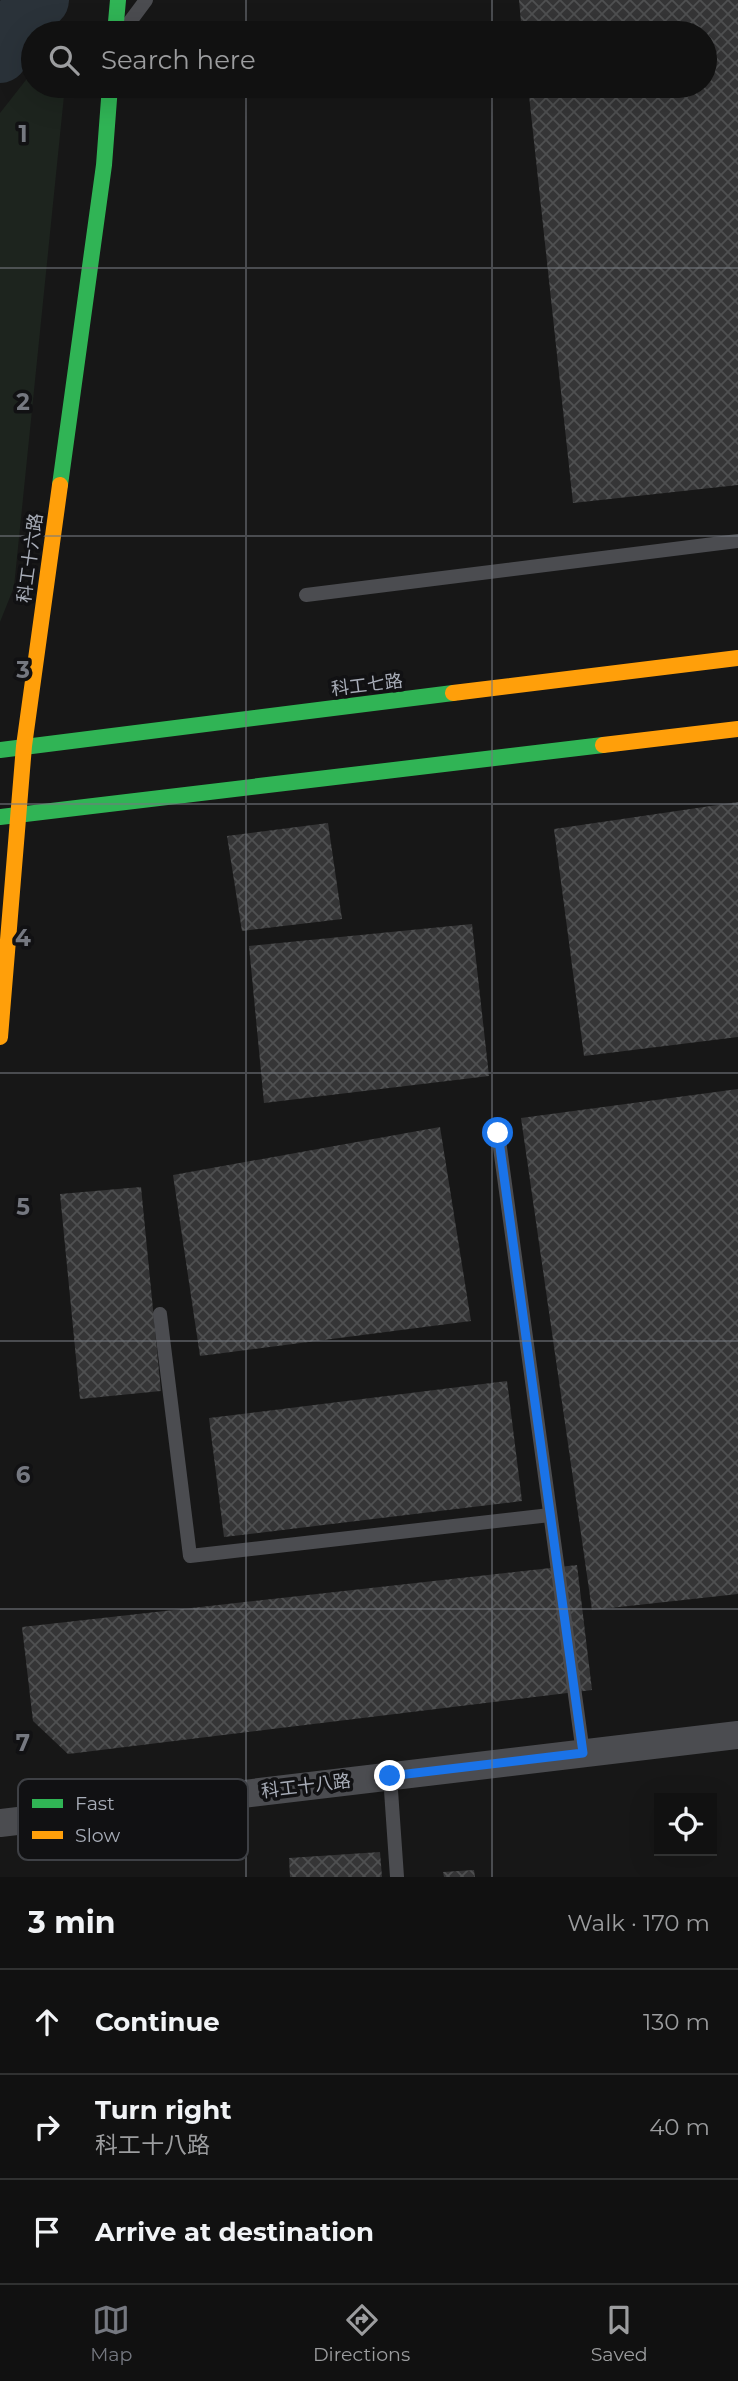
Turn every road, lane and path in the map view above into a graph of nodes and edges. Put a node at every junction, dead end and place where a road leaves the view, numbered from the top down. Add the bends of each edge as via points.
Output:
1 (118, 0) edge
2 (146, 0) edge
3 (116, 21) edge
4 (131, 21) edge
5 (109, 98) edge
6 (738, 541) edge
7 (306, 595) dead end
8 (738, 658) edge
9 (738, 729) edge
10 (24, 746) junction
11 (0, 750) edge
12 (8, 816) edge
13 (0, 1037) edge
14 (498, 1133) dead end
15 (160, 1314) dead end
16 (550, 1515) junction
17 (738, 1735) edge
18 (583, 1753) junction
19 (390, 1776) junction
20 (248, 1793) edge
21 (18, 1821) edge
22 (0, 1823) edge
23 (397, 1877) edge

1 - 3 street
2 - 4 lane
5 - 10 street, 科工十六路 via 104,165
6 - 7 lane
8 - 10 street, 科工七路
9 - 12 street
10 - 11 street, 科工七路
10 - 12 street, 科工十六路
12 - 13 street, 科工十六路
14 - 16 lane
15 - 16 lane via 190,1556
16 - 18 lane
17 - 18 street, 科工十八路
18 - 19 street, 科工十八路
19 - 20 street, 科工十八路
19 - 23 lane
21 - 22 street, 科工十八路

